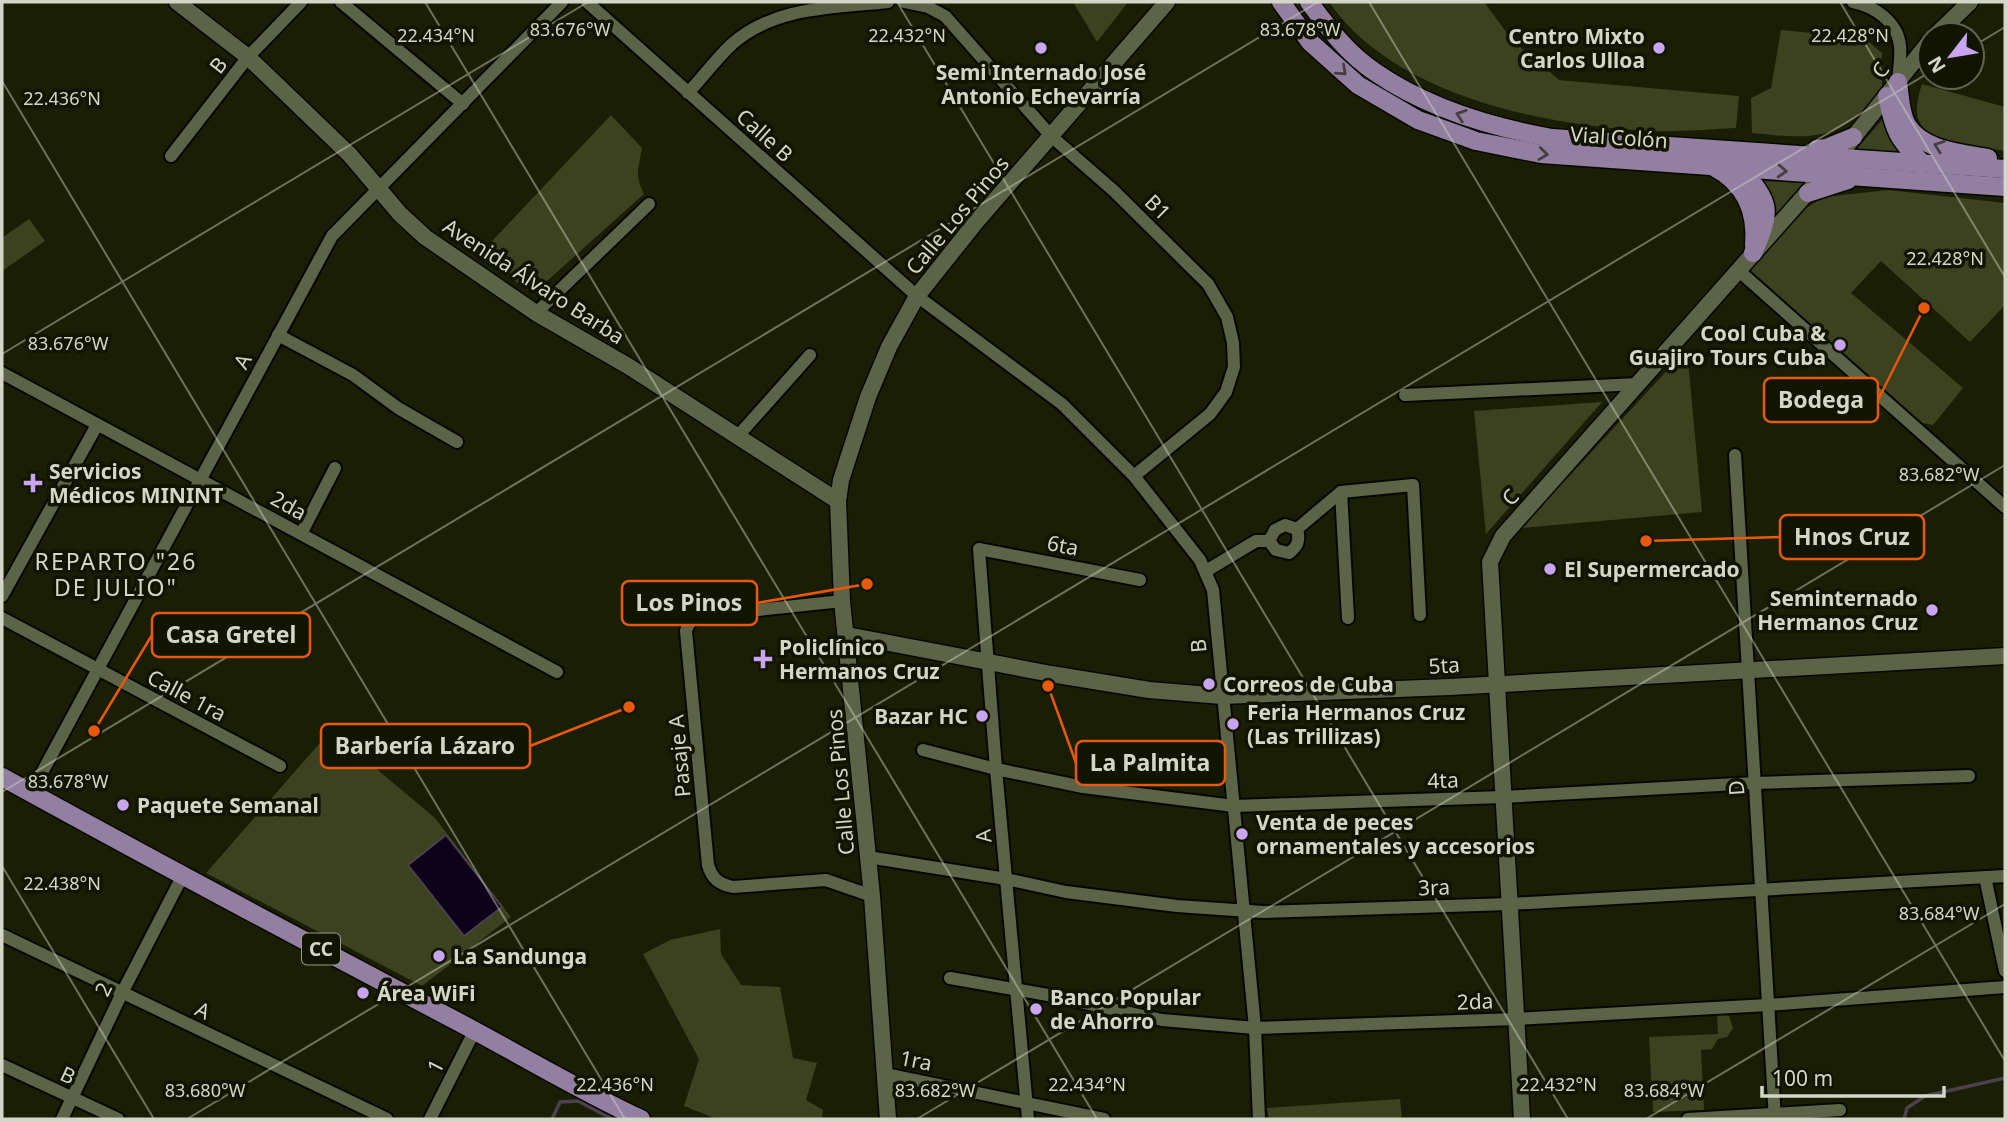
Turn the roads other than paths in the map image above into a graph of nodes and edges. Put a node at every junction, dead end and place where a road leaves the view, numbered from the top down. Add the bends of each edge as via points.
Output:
1 (177, 2) edge
2 (301, 2) edge
3 (341, 2) edge
4 (562, 2) edge
5 (587, 2) edge
6 (888, 2) edge
7 (904, 2) edge
8 (1167, 2) edge
9 (1281, 2) edge
10 (1309, 2) edge
11 (1853, 2) edge
12 (1970, 2) edge
13 (1950, 21) edge
14 (248, 57) junction
15 (1916, 59) edge
16 (1898, 82) junction
17 (688, 93) junction
18 (1887, 96) junction
19 (463, 104) junction
20 (1051, 136) junction
21 (1853, 137) junction
22 (1727, 150) junction
23 (1772, 153) junction
24 (171, 156) dead end
25 (1838, 157) junction
26 (2005, 161) edge
27 (1922, 163) junction
28 (1714, 167) junction
29 (1741, 168) junction
30 (2005, 169) edge
31 (1823, 173) junction
32 (1866, 176) junction
33 (1940, 182) junction
34 (378, 187) junction
35 (2005, 187) edge
36 (1808, 193) junction
37 (649, 204) dead end
38 (1753, 253) junction
39 (1738, 270) junction
40 (917, 296) junction
41 (536, 313) junction
42 (278, 335) junction
43 (810, 355) dead end
44 (2, 373) edge
45 (1638, 384) junction
46 (1405, 395) dead end
47 (97, 425) junction
48 (737, 437) junction
49 (457, 442) dead end
50 (1735, 455) dead end
51 (335, 468) dead end
52 (1134, 476) junction
53 (200, 480) junction
54 (1341, 492) junction
55 (838, 500) junction
56 (2005, 507) edge
57 (1297, 529) junction
58 (301, 534) junction
59 (1269, 541) junction
60 (979, 549) joint
61 (1206, 570) junction
62 (1140, 580) dead end
63 (2, 596) edge
64 (842, 601) junction
65 (1420, 615) dead end
66 (2, 618) edge
67 (1348, 618) dead end
68 (848, 635) junction
69 (2005, 656) edge
70 (988, 660) junction
71 (98, 670) junction
72 (1747, 671) junction
73 (556, 672) dead end
74 (1496, 682) junction
75 (1222, 696) junction
76 (923, 750) dead end
77 (280, 766) dead end
78 (996, 769) junction
79 (1969, 776) dead end
80 (2, 777) edge
81 (1755, 783) junction
82 (31, 793) junction
83 (1503, 797) junction
84 (1234, 806) junction
85 (868, 857) junction
86 (2005, 876) edge
87 (182, 877) junction
88 (1985, 877) junction
89 (1006, 879) junction
90 (1761, 890) junction
91 (872, 896) junction
92 (1509, 904) junction
93 (1244, 911) junction
94 (2, 935) edge
95 (2005, 971) edge
96 (950, 978) dead end
97 (2005, 987) edge
98 (1016, 989) junction
99 (122, 993) junction
100 (1768, 1005) junction
101 (1516, 1019) junction
102 (1255, 1028) junction
103 (475, 1030) junction
104 (2, 1065) edge
105 (885, 1074) junction
106 (73, 1098) junction
107 (1027, 1102) junction
108 (1840, 1110) dead end
109 (1775, 1117) edge
110 (62, 1119) edge
111 (118, 1119) edge
112 (387, 1119) edge
113 (430, 1119) edge
114 (641, 1119) edge
115 (888, 1119) edge
116 (1028, 1119) edge
117 (1104, 1119) edge
118 (1259, 1119) edge
119 (1522, 1119) edge
120 (1689, 1119) edge

1 - 14 street, Avenida Álvaro Barba
2 - 14 street, B
3 - 19 street
4 - 19 street, A
5 - 17 street, Calle B
6 - 17 street via 804,11 763,23 731,45
7 - 20 street, B1 via 928,6 945,16
8 - 20 street, Calle Los Pinos
9 -> 28 main road, Vial Colón via 1310,42 1358,85 1418,120 1476,141 1541,154
22 -> 10 main road, Vial Colón via 1552,138 1480,121 1432,104 1374,72 1330,31
11 - 16 street via 1869,5 1891,24 1900,44
12 - 13 street
14 - 24 street, B
14 - 34 street, Avenida Álvaro Barba
15 - 16 street, C
16 - 18 street, C
26 -> 16 main road via 1936,147 1917,136 1902,111
17 - 40 street, Calle B
18 - 21 street, C
18 - 27 main road via 1895,131
19 - 34 street, A
20 - 40 street, Calle Los Pinos
20 - 52 street, B1 via 1115,191 1208,284 1227,317 1234,367 1226,392 1210,414
21 - 23 main road via 1826,148
21 - 25 street, C
22 - 23 main road, Vial Colón
22 - 29 main road
23 - 25 main road, Vial Colón
25 - 27 main road, Vial Colón
25 - 31 street, C
27 - 30 main road, Vial Colón
27 - 33 main road
28 - 29 main road, Vial Colón
28 - 38 main road via 1745,193 1753,218
29 -> 31 main road, Vial Colón
29 - 38 main road via 1766,205 1766,223
31 - 32 main road, Vial Colón
31 - 36 street, C
32 - 33 main road, Vial Colón
32 - 36 main road
33 - 35 main road, Vial Colón
34 - 41 street, Avenida Álvaro Barba via 425,237
34 - 42 street, A via 332,236
36 - 38 street, C
37 - 41 street
38 - 39 street, C
39 - 45 street, C
39 - 56 street
40 - 52 street, B via 1062,404
40 - 55 street, Calle Los Pinos via 868,397
41 - 48 street, Avenida Álvaro Barba
42 - 49 street via 353,375
42 - 53 street, A
43 - 48 street
44 - 47 street, 2da
45 - 46 street
45 - 74 street, C via 1503,536 1490,562
47 - 53 street, 2da
47 - 63 street
48 - 55 street, Avenida Álvaro Barba
50 - 72 street, D
51 - 58 street
52 - 61 street, B
53 - 58 street, 2da
53 - 71 street, A
54 - 57 street
54 - 65 street via 1413,485
54 - 67 street
55 - 64 street, Calle Los Pinos
57 - 59 street via 1284,525
57 - 59 street via 1297,547 1289,553 1276,550
58 - 73 street, 2da
59 - 61 street via 1256,541
60 - 62 street, 6ta
60 - 70 street, A
61 - 75 street, B via 1213,590
64 - 68 street, Calle Los Pinos
64 - 91 street, Pasaje A via 702,616 687,626 707,853 711,874 724,885 826,880
66 - 71 street, Calle 1ra
68 - 70 street, 5ta
68 - 85 street, Calle Los Pinos
69 - 72 street, 5ta
70 - 75 street, 5ta via 1149,690
70 - 78 street, A
71 - 77 street, Calle 1ra
71 - 82 street, A
72 - 74 street, 5ta
72 - 81 street, D
74 - 75 street, 5ta
74 - 83 street, C
75 - 84 street, B
76 - 78 street, 4ta
78 - 84 street, 4ta via 1083,787
78 - 89 street, A
79 - 81 street, 4ta
80 - 82 main road, CC
81 - 83 street, 4ta
81 - 90 street, D
82 - 87 main road, CC
83 - 84 street, 4ta
83 - 92 street, C
84 - 93 street, B
85 - 89 street, 3ra
85 - 91 street, Calle Los Pinos
86 - 88 street, 3ra
87 - 99 street, 2
87 - 103 main road, CC
88 - 90 street, 3ra
88 - 95 street
89 - 93 street, 3ra via 1066,892
89 - 98 street, A
90 - 92 street, 3ra
90 - 100 street, D
91 - 105 street, Calle Los Pinos
92 - 93 street, 3ra
92 - 101 street, C
93 - 102 street, B
94 - 99 street, A
96 - 98 street, 2da
97 - 100 street, 2da
98 - 102 street, 2da via 1162,1020
98 - 107 street, A
99 - 106 street, 2
99 - 112 street, A
100 - 101 street, 2da
100 - 109 street, D
101 - 102 street, 2da
101 - 119 street, C
102 - 118 street, B
103 - 113 street, 1
103 - 114 main road, CC
104 - 106 street, B
105 - 107 street, 1ra
105 - 115 street, Calle Los Pinos
106 - 110 street, 2
106 - 111 street, B
107 - 116 street, A
107 - 117 street, 1ra
108 - 109 street
109 - 120 street

